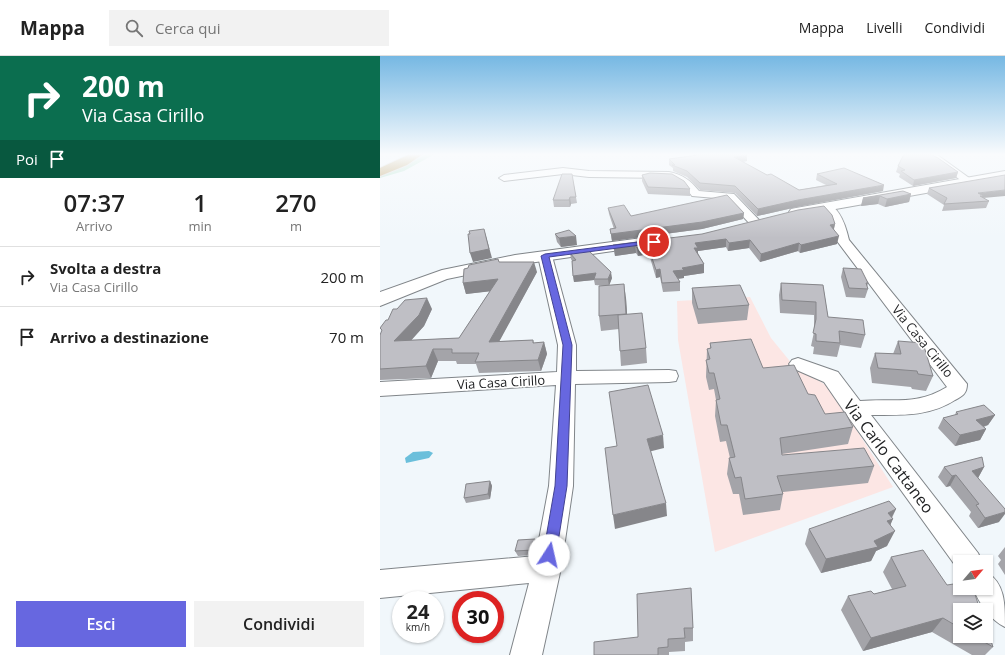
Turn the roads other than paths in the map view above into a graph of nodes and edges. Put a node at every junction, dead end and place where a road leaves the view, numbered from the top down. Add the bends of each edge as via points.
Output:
1 (684, 182) edge
2 (955, 182) edge
3 (825, 206) junction
4 (762, 220) joint
5 (654, 242) edge
6 (545, 256) junction
7 (380, 300) edge
8 (798, 364) dead end
9 (669, 376) dead end
10 (566, 378) junction
11 (380, 389) edge
12 (853, 409) junction
13 (963, 555) edge
14 (547, 568) junction
15 (380, 584) edge
16 (993, 595) edge
17 (1005, 612) edge
18 (526, 655) edge

1 - 4 street via 696,194 730,196
2 - 3 street
3 - 4 street
3 - 12 street, Via Casa Cirillo via 840,223 843,241 957,384 957,390 946,398 920,408
5 - 6 street
6 - 7 street via 442,275
6 - 10 street via 567,345
8 - 12 street, Via Carlo Cattaneo via 831,377
9 - 10 street, Via Casa Cirillo
10 - 11 street, Via Casa Cirillo
10 - 14 street via 561,486
12 - 13 street, Via Carlo Cattaneo
14 - 15 street
14 - 18 street
16 - 17 street

